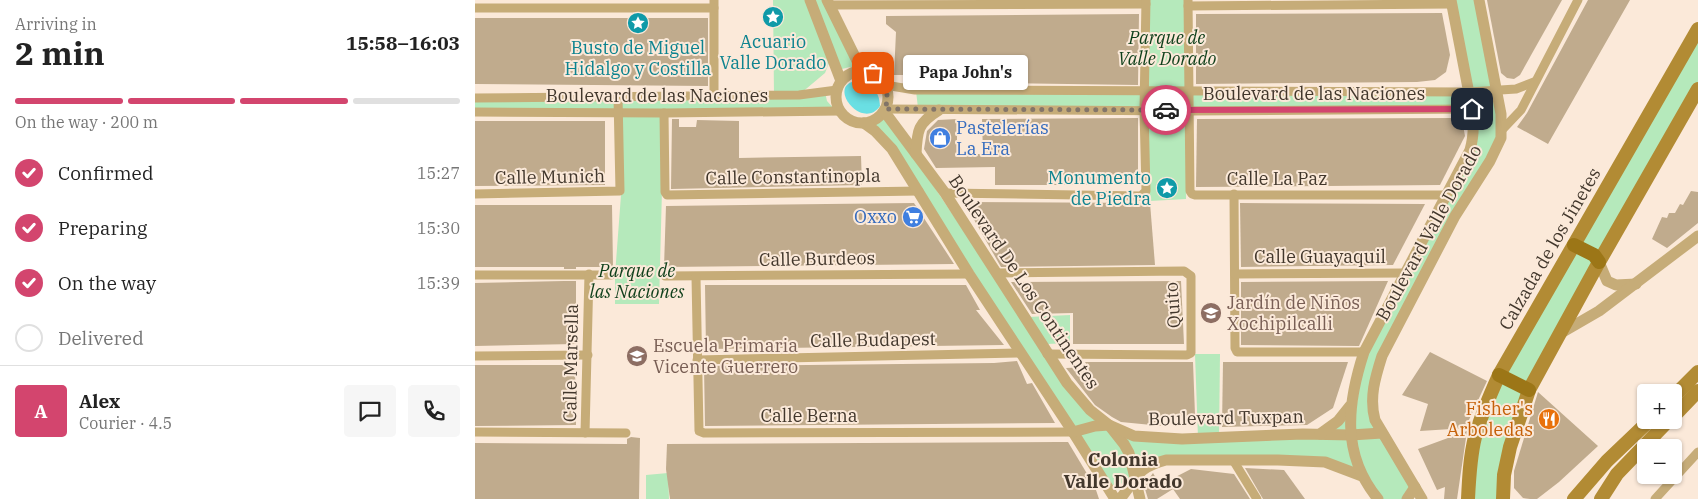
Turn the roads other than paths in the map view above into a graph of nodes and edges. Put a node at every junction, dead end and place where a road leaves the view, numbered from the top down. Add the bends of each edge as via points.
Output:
1 (810, 0) edge
2 (1479, 0) edge
3 (1578, 0) edge
4 (828, 2) edge
5 (1146, 2) edge
6 (1451, 2) edge
7 (1188, 3) edge
8 (714, 4) edge
9 (475, 8) edge
10 (1698, 29) edge
11 (862, 71) junction
12 (1535, 82) junction
13 (839, 85) junction
14 (885, 85) junction
15 (1698, 89) edge
16 (1144, 90) junction
17 (1189, 90) junction
18 (1497, 90) junction
19 (1469, 92) junction
20 (714, 96) junction
21 (618, 97) junction
22 (475, 98) edge
23 (1472, 109) junction
24 (885, 110) junction
25 (939, 110) junction
26 (1144, 110) junction
27 (1189, 110) junction
28 (475, 112) edge
29 (840, 112) junction
30 (618, 113) junction
31 (664, 113) junction
32 (864, 123) junction
33 (1502, 130) junction
34 (1470, 150) junction
35 (917, 154) junction
36 (1490, 161) junction
37 (919, 191) junction
38 (945, 193) junction
39 (475, 194) edge
40 (1234, 194) junction
41 (1446, 195) junction
42 (1698, 236) edge
43 (1574, 245) junction
44 (1599, 262) junction
45 (996, 273) junction
46 (1405, 273) junction
47 (589, 274) junction
48 (969, 274) junction
49 (1235, 274) junction
50 (475, 275) edge
51 (611, 275) dead end
52 (665, 276) dead end
53 (696, 277) junction
54 (1636, 284) junction
55 (1561, 333) junction
56 (1363, 352) junction
57 (1020, 353) junction
58 (1047, 354) junction
59 (587, 355) junction
60 (475, 356) edge
61 (697, 360) junction
62 (1698, 372) edge
63 (1499, 374) junction
64 (1682, 388) edge
65 (1529, 390) junction
66 (1698, 391) edge
67 (1350, 406) junction
68 (1682, 408) edge
69 (1109, 425) junction
70 (1641, 429) edge
71 (1660, 429) edge
72 (475, 432) edge
73 (1073, 432) junction
74 (585, 433) junction
75 (626, 433) dead end
76 (1382, 433) junction
77 (1319, 434) junction
78 (1351, 435) junction
79 (1698, 452) edge
80 (1233, 460) junction
81 (1361, 476) junction
82 (1134, 479) junction
83 (1415, 487) junction
84 (1115, 499) edge
85 (1120, 499) edge
86 (1140, 499) edge
87 (1257, 499) edge
88 (1378, 499) edge
89 (1407, 499) edge
90 (1422, 499) edge
91 (1468, 499) edge
92 (1503, 499) edge
93 (1574, 499) edge
94 (1601, 499) edge
95 (1655, 499) edge

1 - 13 street
2 - 18 street, Boulevard Valle Dorado
3 - 12 street
4 - 5 street
4 - 11 street
5 - 16 street
6 - 7 street
6 - 19 street, Boulevard Valle Dorado
7 - 17 street, Calle La Paz
8 - 9 street
8 - 20 street
10 - 43 main road, Calzada de los Jinetes
11 - 13 street via 847,76
11 - 14 street via 873,73
12 - 18 street, Boulevard de las Naciones via 1516,89
12 - 33 street via 1521,110
13 - 20 street, Boulevard de las Naciones via 799,95
13 - 29 street via 837,104
14 - 16 street, Boulevard de las Naciones via 915,90
14 - 24 street via 888,101
15 - 44 main road
16 - 17 street, Boulevard de las Naciones
16 - 26 street
17 - 19 street, Boulevard de las Naciones
17 - 27 street, Calle La Paz
18 - 19 street, Boulevard de las Naciones
18 - 33 street, Boulevard Valle Dorado
19 - 23 street, Boulevard Valle Dorado
20 - 21 street, Boulevard de las Naciones
21 - 22 street, Boulevard de las Naciones
21 - 30 street, Calle Munich
23 - 27 street, Boulevard de las Naciones
23 - 34 street, Boulevard Valle Dorado via 1474,127
24 - 25 street, Boulevard de las Naciones
24 - 32 street via 875,120
24 - 35 street, Boulevard De Los Continentes
25 - 26 street, Boulevard de las Naciones
25 - 35 street via 918,129
26 - 27 street, Boulevard de las Naciones
26 - 38 street via 1146,191 1141,196
27 - 40 street, Calle La Paz via 1190,191 1195,196
28 - 30 street, Boulevard de las Naciones
29 - 31 street, Boulevard de las Naciones
29 - 32 street via 850,121
30 - 31 street, Boulevard de las Naciones
30 - 39 street, Calle Munich via 620,192
31 - 37 street, Calle Constantinopla via 667,195
32 - 37 street, Boulevard De Los Continentes via 892,149
33 - 36 street, Boulevard Valle Dorado
34 - 36 street
34 - 41 street, Boulevard Valle Dorado
35 - 38 street, Boulevard De Los Continentes
36 - 76 street, Boulevard Valle Dorado via 1455,216 1382,356 1375,377 1372,409
37 - 48 street, Boulevard De Los Continentes
38 - 45 street, Boulevard De Los Continentes
40 - 41 street, Calle La Paz
40 - 49 street
41 - 46 street, Boulevard Valle Dorado
42 - 54 street
43 - 44 main road via 1594,255
43 - 63 main road, Calzada de los Jinetes
44 - 54 street via 1607,281
44 - 55 main road
45 - 58 street, Boulevard De Los Continentes
45 - 58 street, Quito via 1184,272 1191,276 1191,353
46 - 49 street, Calle Guayaquil
46 - 56 street, Boulevard Valle Dorado
47 - 50 street
47 - 51 street
47 - 59 street, Calle Marsella
48 - 53 street, Calle Burdeos
48 - 57 street, Boulevard De Los Continentes
49 - 56 street via 1237,352
52 - 53 street, Calle Burdeos
53 - 61 street, Calle Berna
54 - 55 street
55 - 65 main road
56 - 67 street, Boulevard Valle Dorado
57 - 61 street, Calle Budapest
57 - 73 street, Boulevard De Los Continentes
58 - 69 street, Boulevard De Los Continentes via 1090,410
59 - 60 street
59 - 74 street, Calle Marsella
61 - 73 street, Calle Berna via 698,426 704,433
62 - 64 main road
63 - 65 main road
63 - 91 main road, Calzada de los Jinetes via 1475,438
65 - 92 main road via 1510,447
66 - 68 main road
67 - 77 street via 1338,421
67 - 78 street, Boulevard Valle Dorado
69 - 73 street
69 - 77 street, Boulevard Tuxpan via 1134,436 1182,439
69 - 82 street, Boulevard De Los Continentes via 1129,453
70 - 93 main road
71 - 94 main road via 1617,474
72 - 74 street, Calle Marsella
73 - 84 street, Boulevard De Los Continentes
74 - 75 street
76 - 78 street, Boulevard Tuxpan
76 - 83 street, Boulevard Valle Dorado
77 - 78 street, Boulevard Tuxpan
78 - 81 street, Boulevard Valle Dorado
79 - 95 street
80 - 81 street via 1329,462
80 - 82 street via 1166,460 1143,469
80 - 87 street
81 - 88 street, Boulevard Valle Dorado
82 - 85 street
82 - 86 street, Boulevard De Los Continentes
83 - 89 street
83 - 90 street, Boulevard Valle Dorado

